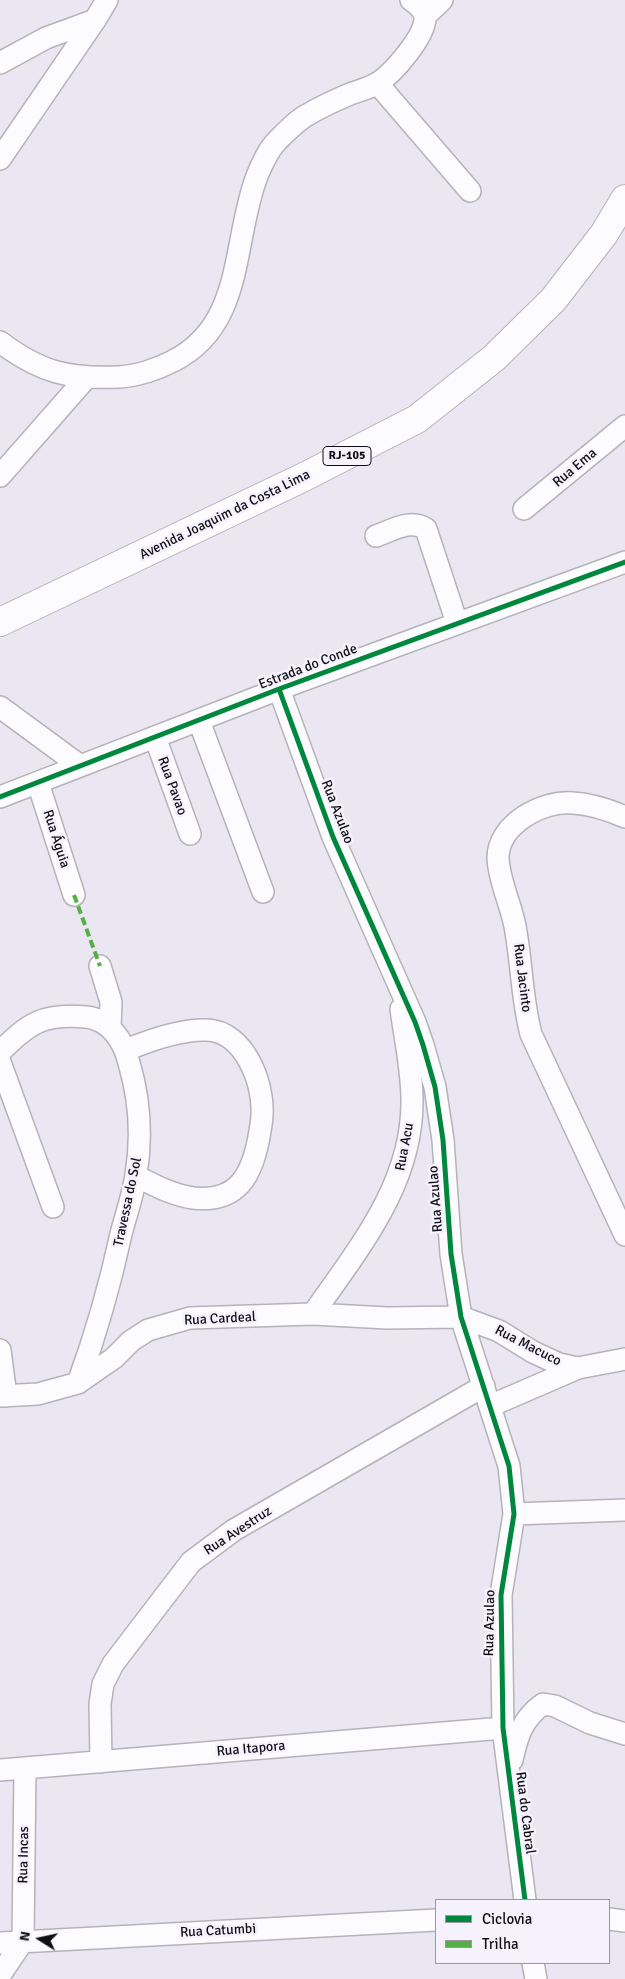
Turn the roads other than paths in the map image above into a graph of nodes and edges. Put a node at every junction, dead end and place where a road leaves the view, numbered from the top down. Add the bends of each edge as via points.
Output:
1 (107, 0) edge
2 (411, 0) edge
3 (442, 0) edge
4 (425, 16) junction
5 (95, 20) junction
6 (0, 64) edge
7 (378, 83) junction
8 (0, 159) edge
9 (470, 191) dead end
10 (625, 199) edge
11 (0, 342) edge
12 (86, 378) junction
13 (625, 426) edge
14 (0, 476) edge
15 (524, 509) dead end
16 (376, 536) dead end
17 (621, 570) edge
18 (0, 622) edge
19 (457, 623) junction
20 (279, 689) junction
21 (0, 707) edge
22 (199, 721) junction
23 (155, 737) junction
24 (78, 766) junction
25 (38, 783) junction
26 (0, 797) edge
27 (625, 817) edge
28 (190, 834) dead end
29 (263, 892) dead end
30 (74, 895) dead end
31 (100, 966) dead end
32 (398, 986) junction
33 (110, 1028) junction
34 (126, 1050) junction
35 (0, 1052) edge
36 (0, 1062) edge
37 (136, 1176) junction
38 (53, 1207) dead end
39 (625, 1234) edge
40 (313, 1314) junction
41 (461, 1317) junction
42 (0, 1350) edge
43 (625, 1359) edge
44 (578, 1368) junction
45 (78, 1383) junction
46 (3, 1396) edge
47 (487, 1396) junction
48 (625, 1510) edge
49 (514, 1514) junction
50 (503, 1728) junction
51 (625, 1734) edge
52 (100, 1762) junction
53 (25, 1768) junction
54 (0, 1770) edge
55 (508, 1776) junction
56 (525, 1899) edge
57 (610, 1919) edge
58 (435, 1920) edge
59 (625, 1920) edge
60 (22, 1941) junction
61 (0, 1943) edge
62 (533, 1964) edge
63 (0, 1975) edge
64 (536, 1979) edge

1 - 5 street
2 - 4 street
3 - 4 street
4 - 7 street via 424,26 412,47
5 - 6 street via 46,38
5 - 8 street
7 - 9 street
7 - 12 street via 307,115 274,144 252,191 225,307 210,332 190,352 164,366 126,376
10 - 18 main road, Avenida Joaquim da Costa Lima / RJ-105 via 604,234 553,300 494,358 417,419 312,473
11 - 12 street via 50,371
12 - 14 street
13 - 15 street, Rua Ema
16 - 19 street via 410,524 426,529
17 - 19 street, Estrada do Conde
19 - 20 street, Estrada do Conde
20 - 22 street, Estrada do Conde
20 - 32 street, Rua Azulao via 333,837
21 - 24 street
22 - 23 street, Estrada do Conde
22 - 29 street
23 - 24 street, Estrada do Conde
23 - 28 street, Rua Pavao
24 - 25 street, Estrada do Conde
25 - 26 street, Estrada do Conde
25 - 30 street, Rua Águia
27 - 39 street, Rua Jacinto via 572,802 557,804 512,825 500,845 498,857 516,932 524,1006 531,1034
31 - 33 street via 111,1002
32 - 40 street, Rua Acu via 412,1100 400,1174 350,1265
32 - 41 street, Rua Azulao via 415,1022 435,1087 443,1140 451,1254
33 - 34 street, Travessa do Sol
33 - 35 street, Travessa do Sol via 89,1017 64,1015 43,1018 30,1024
34 - 37 street, Travessa do Sol via 139,1114
34 - 37 street via 150,1040 184,1033 208,1030 225,1036 238,1046 252,1065 261,1098 262,1114 250,1172 226,1194 192,1198 167,1191
36 - 38 street
37 - 45 street, Travessa do Sol via 102,1317
40 - 41 street, Rua Cardeal
40 - 45 street, Rua Cardeal via 190,1318 170,1323 148,1330
41 - 44 street, Rua Macuco via 498,1331 560,1364
41 - 47 street, Rua Azulao
42 - 46 street
43 - 44 street, Rua Macuco
44 - 47 street, Rua Avestruz
45 - 46 street, Rua Cardeal via 38,1394
47 - 49 street, Rua Azulao via 509,1466
47 - 52 street, Rua Avestruz via 234,1530 191,1562 113,1664 103,1684
48 - 49 street
49 - 50 street, Rua Azulao via 501,1595
50 - 52 street, Rua Itapora
50 - 55 street, Rua do Cabral
51 - 55 street via 543,1704 527,1717 518,1735
52 - 53 street, Rua Itapora
53 - 54 street, Rua Itapora
53 - 60 street, Rua Incas
55 - 56 street, Rua do Cabral
57 - 59 street
58 - 60 street, Rua Catumbi
60 - 61 street, Rua Catumbi
60 - 63 street
62 - 64 street

